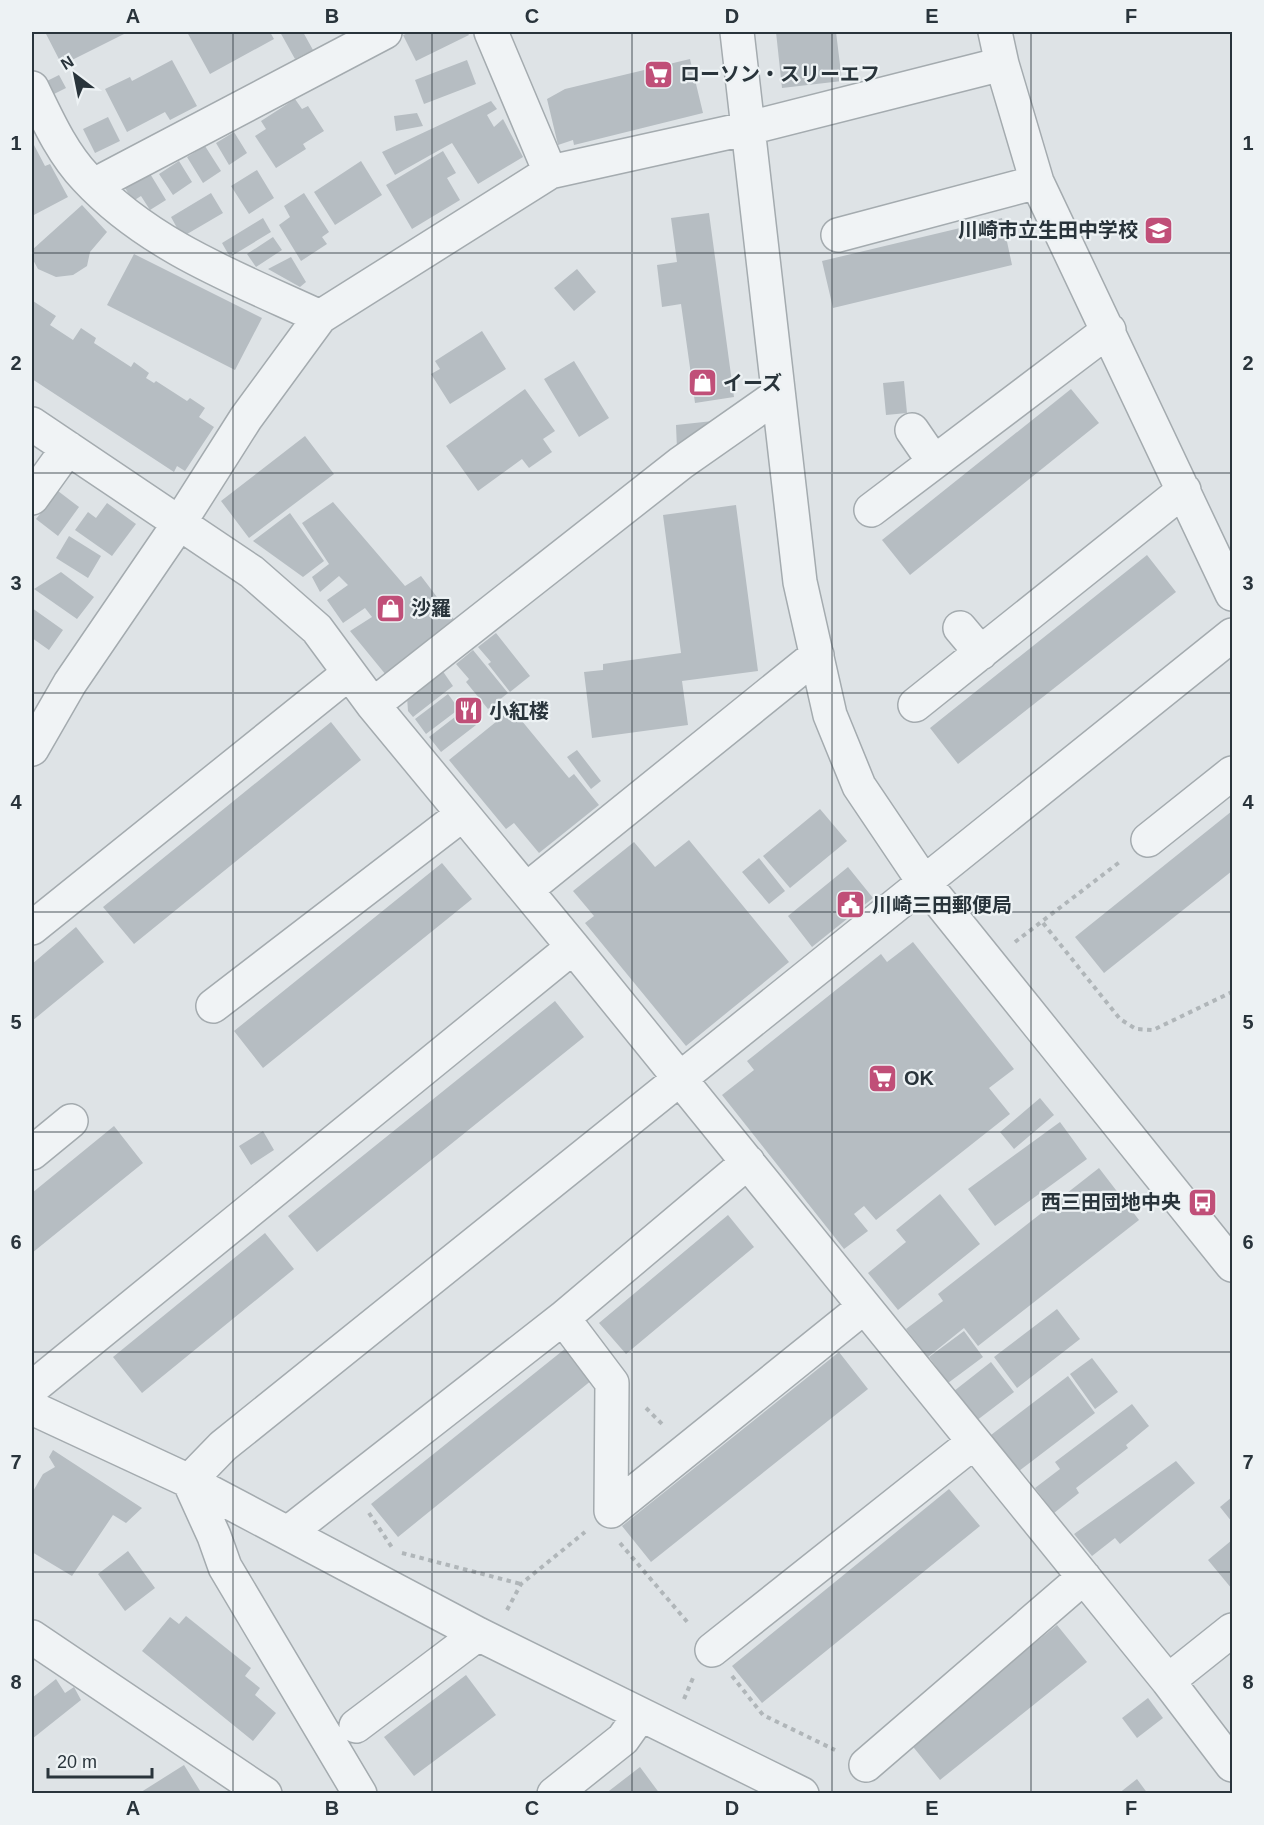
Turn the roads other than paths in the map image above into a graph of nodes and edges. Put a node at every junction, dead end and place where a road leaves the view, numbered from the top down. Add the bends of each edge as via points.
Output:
1 (385, 32) edge
2 (491, 32) edge
3 (737, 32) edge
4 (995, 32) edge
5 (1002, 64) junction
6 (32, 88) edge
7 (749, 128) junction
8 (550, 172) junction
9 (1037, 182) junction
10 (93, 186) junction
11 (838, 236) dead end
12 (320, 317) junction
13 (1108, 330) junction
14 (778, 395) junction
15 (32, 424) edge
16 (912, 430) dead end
17 (68, 448) junction
18 (934, 462) junction
19 (1184, 490) junction
20 (32, 498) edge
21 (870, 510) dead end
22 (178, 525) junction
23 (1233, 594) edge
24 (960, 628) dead end
25 (1233, 634) edge
26 (981, 652) junction
27 (817, 655) junction
28 (350, 673) junction
29 (373, 705) junction
30 (915, 705) dead end
31 (32, 748) edge
32 (1233, 773) edge
33 (463, 814) junction
34 (1148, 840) road end
35 (923, 881) junction
36 (526, 890) junction
37 (32, 928) edge
38 (573, 947) junction
39 (213, 1006) dead end
40 (681, 1079) junction
41 (71, 1121) dead end
42 (32, 1153) edge
43 (748, 1162) junction
44 (1233, 1265) edge
45 (864, 1307) junction
46 (563, 1318) junction
47 (32, 1388) edge
48 (32, 1408) edge
49 (974, 1442) junction
50 (189, 1481) junction
51 (288, 1533) junction
52 (1084, 1577) junction
53 (1233, 1630) edge
54 (32, 1637) edge
55 (485, 1637) junction
56 (712, 1650) road end
57 (1168, 1681) junction
58 (640, 1715) junction
59 (356, 1726) dead end
60 (866, 1765) dead end
61 (1233, 1765) edge
62 (264, 1794) edge
63 (360, 1794) edge
64 (554, 1794) edge
65 (802, 1794) edge

1 - 10 street
2 - 8 street
3 - 7 street
4 - 5 street
5 - 7 street
5 - 9 street
6 - 10 street via 54,133
7 - 8 street
7 - 14 street
8 - 12 street
9 - 11 street
9 - 13 street
10 - 12 street via 130,220 192,257
12 - 22 street via 246,418
13 - 18 street
13 - 19 street
14 - 27 street via 800,582
14 - 29 street via 681,463
15 - 17 street
16 - 18 street
17 - 20 street
17 - 22 street
18 - 21 street
19 - 23 street
19 - 26 street
22 - 28 street via 260,579 317,629
22 - 31 street via 77,673
24 - 26 street
25 - 35 street
26 - 30 street
27 - 35 street via 830,715 859,786
27 - 36 street
28 - 29 street
28 - 37 street
29 - 33 street
32 - 34 street
33 - 36 street
33 - 39 street
35 - 40 street
35 - 44 street
36 - 38 street
38 - 40 street
38 - 47 street
40 - 43 street
40 - 50 street via 223,1446
41 - 42 street
43 - 45 street
43 - 46 street
45 - 46 street via 611,1510 612,1383
45 - 49 street
46 - 51 street
48 - 50 street
49 - 52 street
49 - 56 street
50 - 51 street
50 - 63 street via 225,1567
51 - 55 street
52 - 57 street
52 - 60 street
53 - 57 street
54 - 62 street
55 - 58 street
55 - 59 street
57 - 61 street
58 - 64 street via 623,1739
58 - 65 street

